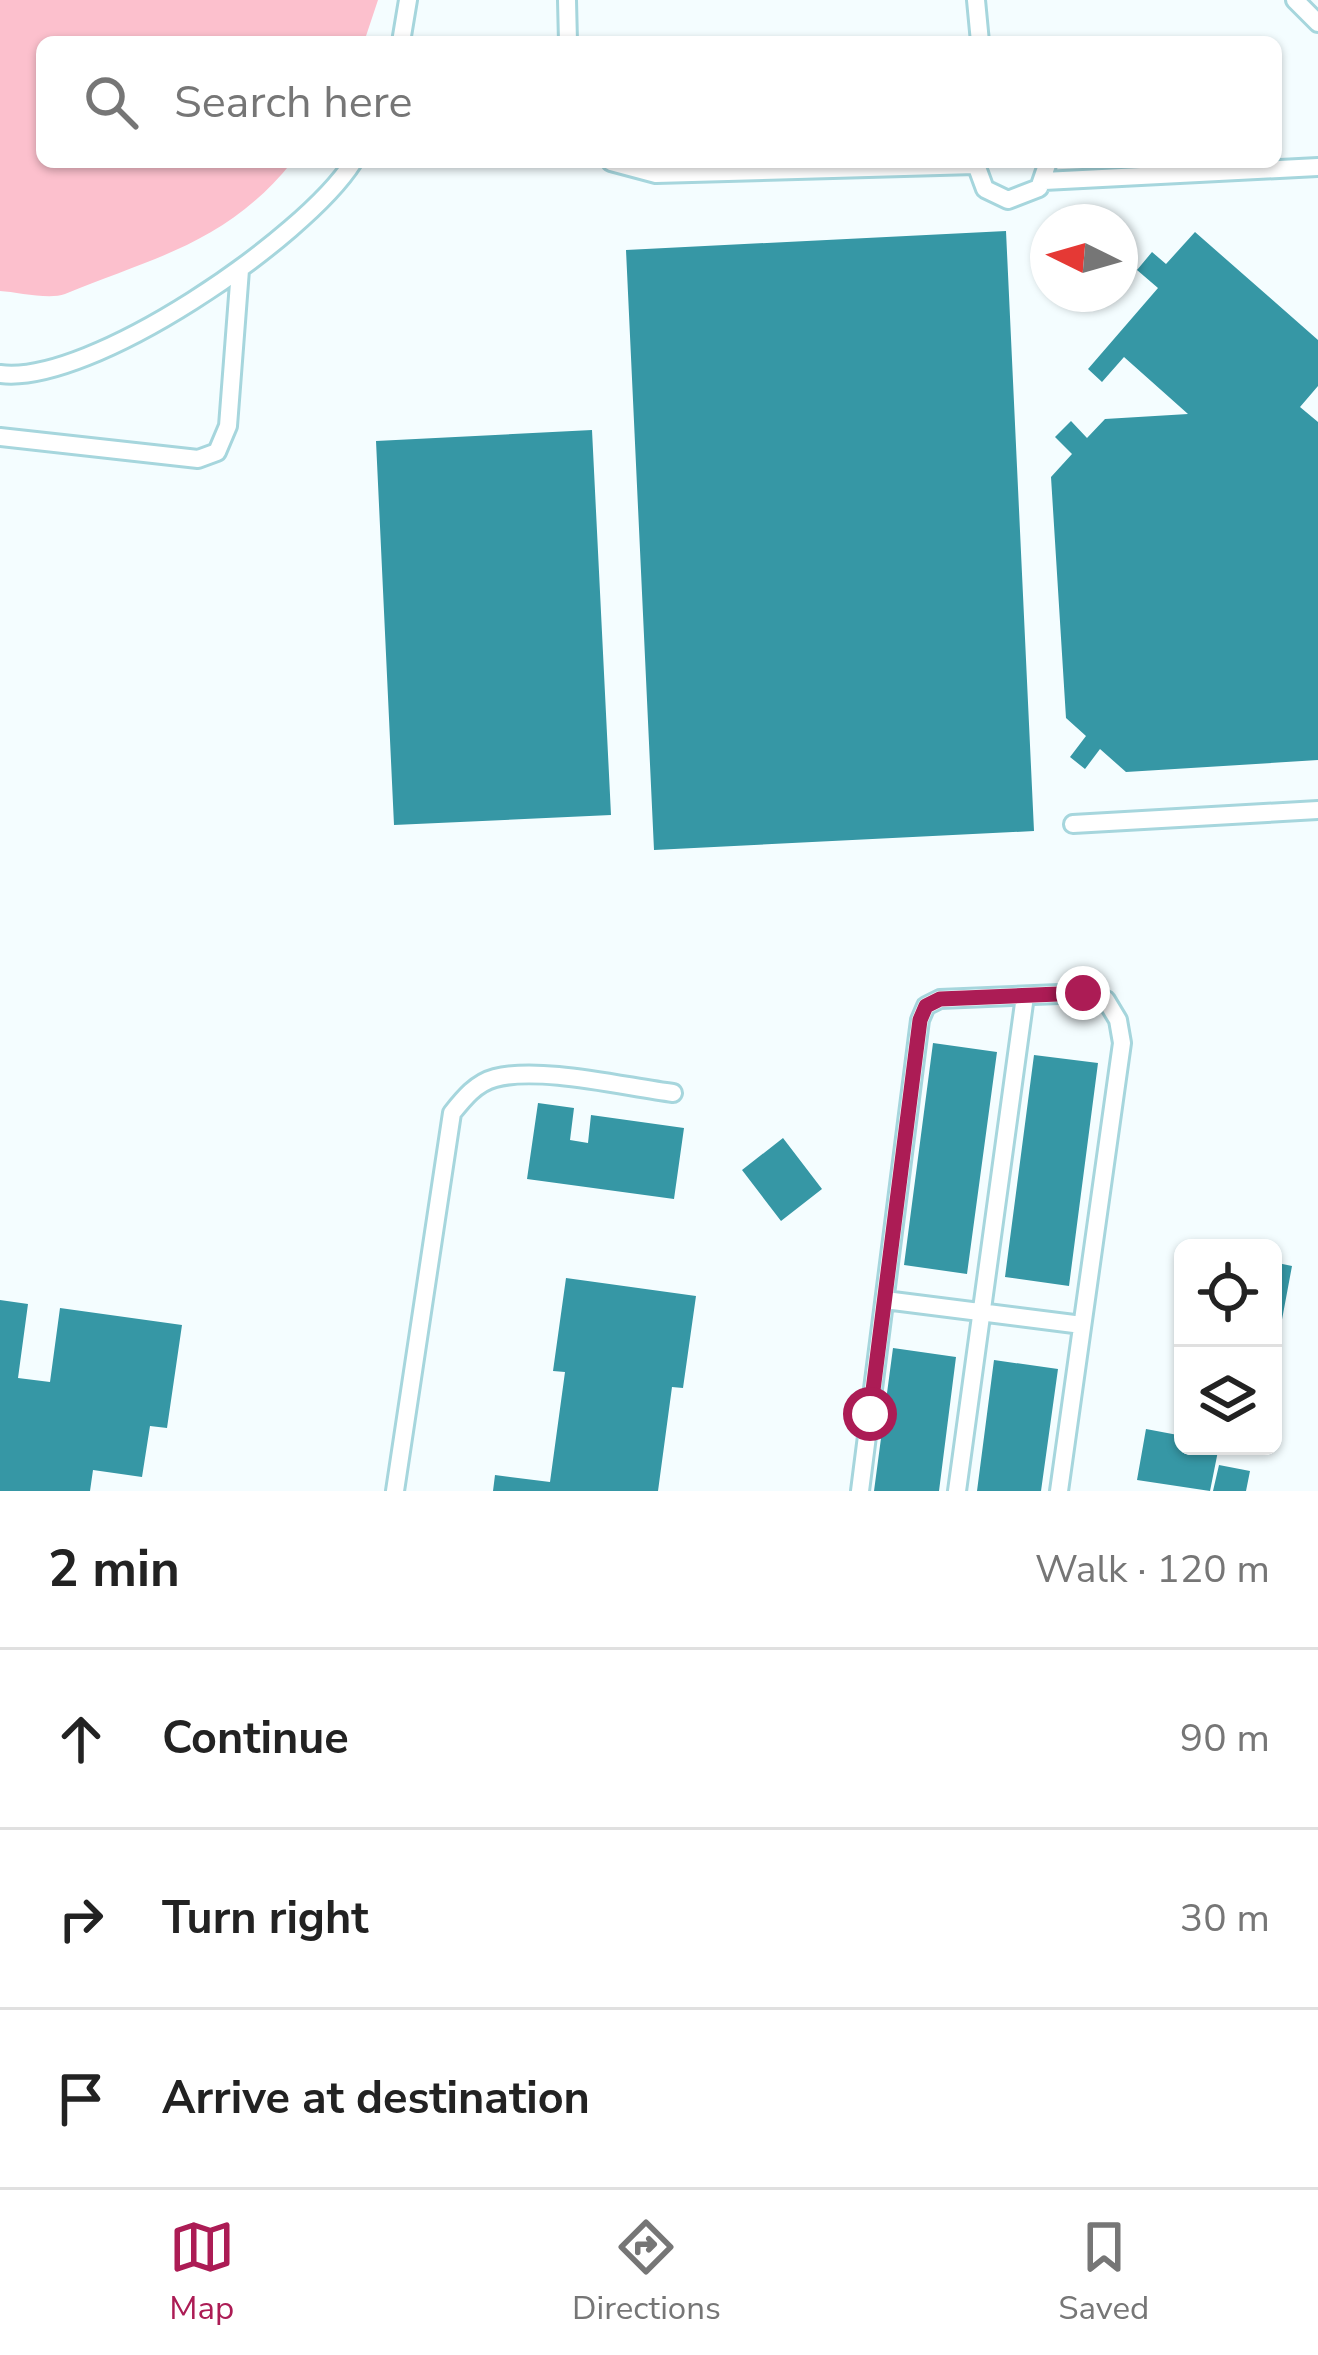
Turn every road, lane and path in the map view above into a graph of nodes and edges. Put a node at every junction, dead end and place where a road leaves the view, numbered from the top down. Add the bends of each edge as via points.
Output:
1 (408, 0) edge
2 (567, 0) edge
3 (976, 0) edge
4 (1295, 0) edge
5 (1318, 22) edge
6 (402, 36) edge
7 (568, 36) edge
8 (979, 36) edge
9 (1318, 167) edge
10 (348, 168) edge
11 (634, 168) edge
12 (847, 168) edge
13 (977, 168) edge
14 (1250, 168) edge
15 (1282, 168) edge
16 (1046, 171) edge
17 (240, 269) junction
18 (0, 374) edge
19 (0, 437) edge
20 (1318, 810) edge
21 (1073, 824) dead end
22 (1025, 996) junction
23 (673, 1093) dead end
24 (884, 1300) junction
25 (979, 1313) junction
26 (1082, 1325) junction
27 (395, 1491) edge
28 (860, 1491) edge
29 (957, 1491) edge
30 (1059, 1491) edge

1 - 6 lane
2 - 7 lane
3 - 8 lane
4 - 5 lane
9 - 15 lane
10 - 17 lane via 301,225
11 - 12 lane
13 - 16 lane via 986,189 1008,200 1025,198
14 - 16 lane
17 - 18 lane via 76,364
17 - 19 lane via 228,426 217,452 198,459
20 - 21 lane
22 - 24 lane via 926,1006
22 - 25 lane
22 - 26 lane via 1106,1000 1122,1043
23 - 27 lane via 519,1075 469,1091 452,1113
24 - 25 lane
24 - 28 lane
25 - 26 lane
25 - 29 lane
26 - 30 lane

